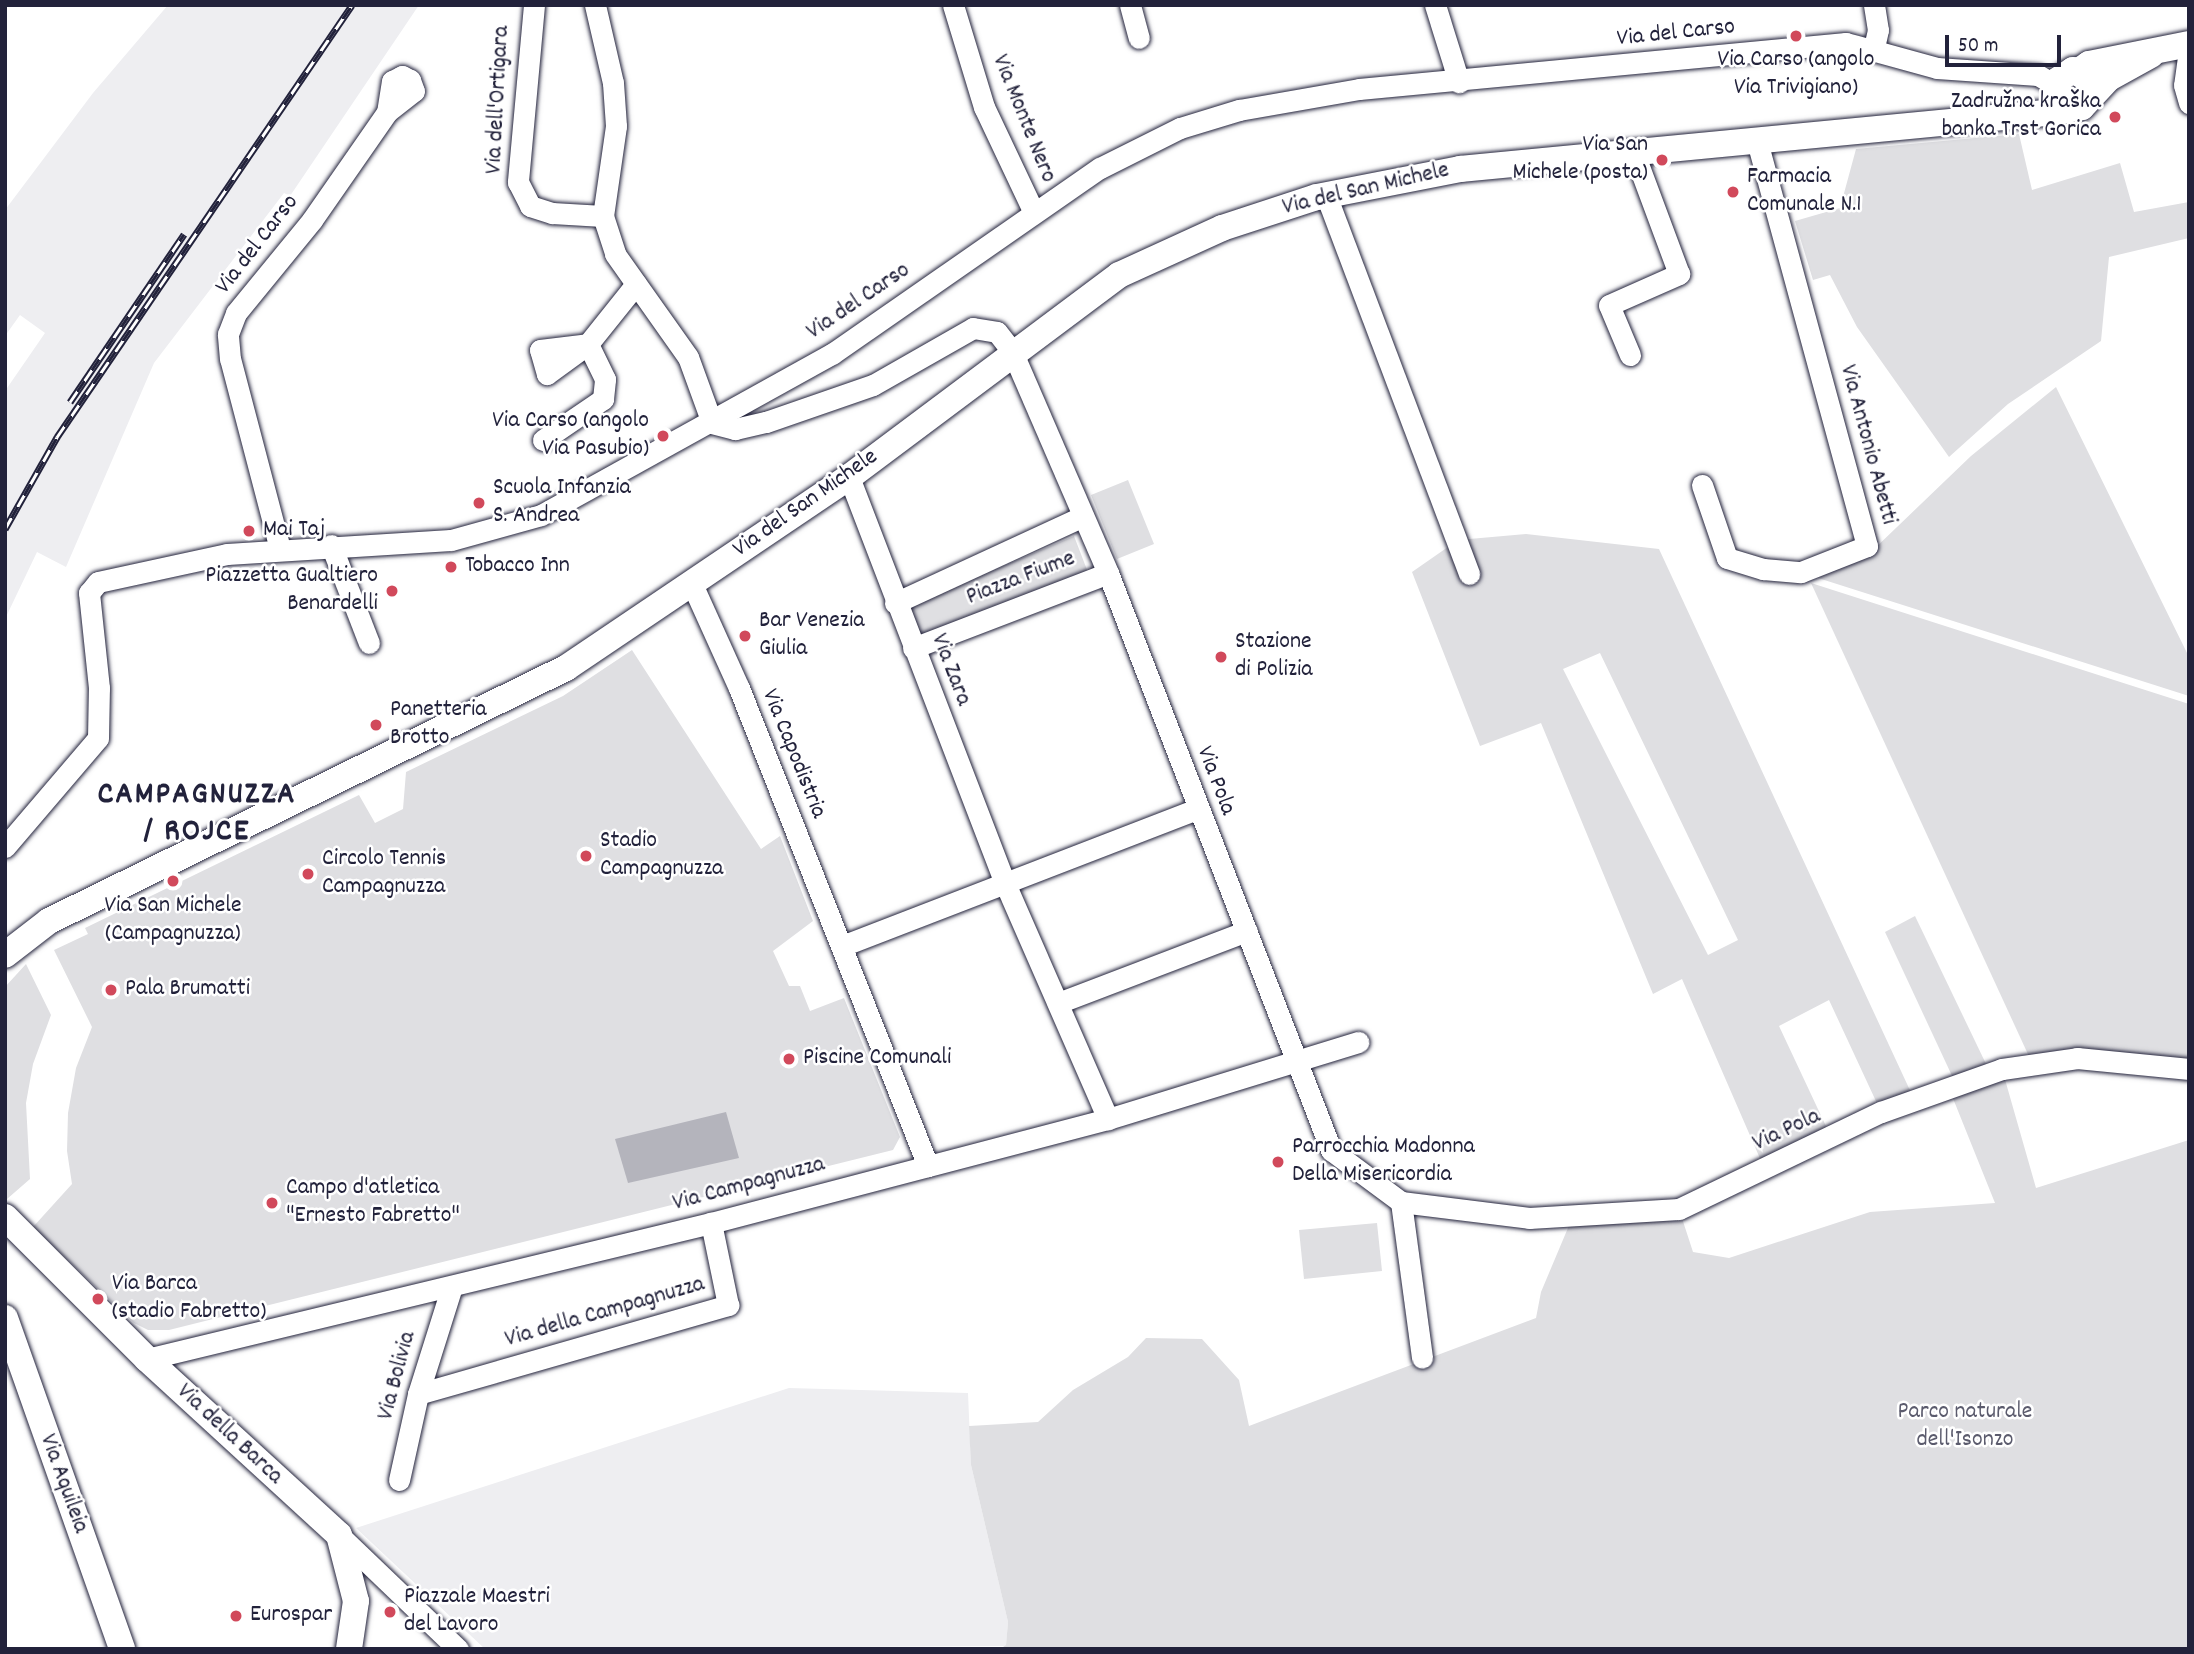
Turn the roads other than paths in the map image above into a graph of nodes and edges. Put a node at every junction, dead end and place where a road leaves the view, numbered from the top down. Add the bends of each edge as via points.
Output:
1 (534, 5) edge
2 (595, 5) edge
3 (953, 5) edge
4 (1130, 5) edge
5 (1435, 5) edge
6 (1874, 5) edge
7 (1139, 38) dead end
8 (2189, 44) edge
9 (1874, 47) junction
10 (2189, 50) edge
11 (2155, 54) junction
12 (1459, 82) junction
13 (2070, 87) junction
14 (2186, 94) edge
15 (387, 112) dead end
16 (1757, 142) junction
17 (1634, 153) junction
18 (1326, 195) junction
19 (1034, 213) junction
20 (603, 216) junction
21 (635, 284) junction
22 (1012, 351) junction
23 (1630, 355) dead end
24 (712, 423) junction
25 (543, 440) dead end
26 (849, 477) junction
27 (1702, 485) dead end
28 (1083, 516) junction
29 (335, 545) junction
30 (280, 549) junction
31 (1108, 573) junction
32 (1469, 574) dead end
33 (692, 584) junction
34 (895, 603) junction
35 (369, 643) dead end
36 (913, 648) junction
37 (1197, 809) junction
38 (5, 848) edge
39 (1004, 881) junction
40 (1247, 931) junction
41 (842, 946) junction
42 (5, 955) edge
43 (1058, 1003) junction
44 (1358, 1042) dead end
45 (1300, 1060) junction
46 (2189, 1069) edge
47 (1108, 1119) junction
48 (928, 1166) junction
49 (1401, 1202) junction
50 (5, 1217) edge
51 (710, 1223) junction
52 (452, 1286) junction
53 (5, 1318) edge
54 (147, 1359) junction
55 (1422, 1359) dead end
56 (418, 1394) junction
57 (399, 1480) dead end
58 (339, 1535) junction
59 (122, 1649) edge
60 (349, 1649) edge
61 (458, 1649) edge

1 - 20 street, Via dell'Ortigara via 518,182 530,206 552,213
2 - 20 street via 613,83 616,125
3 - 19 street, Via Monte Nero via 984,107
4 - 7 street
5 - 12 street
6 - 9 street via 1878,30
8 - 11 main road, Via del San Michele
9 - 12 street, Via del Carso via 1846,43
9 - 13 street, Via del Carso via 1937,68 2021,72 2056,66
10 - 14 street
11 - 13 main road, Via del San Michele via 2089,64
11 - 14 street
12 - 19 street, Via del Carso via 1359,89 1239,110 1180,128 1128,153
13 - 16 main road, Via del San Michele via 2010,117
15 - 30 street, Via del Carso via 312,220 236,313 229,334 230,359
16 - 17 main road, Via del San Michele
16 - 27 street, Via Antonio Abetti via 1867,546 1801,572 1763,569 1727,558
17 - 18 main road, Via del San Michele via 1460,169
17 - 23 street via 1679,274 1609,305
18 - 22 main road, Via del San Michele via 1222,228 1119,275
18 - 32 street
19 - 24 street, Via del Carso via 832,354
20 - 21 street via 615,254
21 - 24 street via 688,357
21 - 25 street via 588,344 605,379 603,399
22 - 24 street via 997,332 972,328 873,385 766,422 735,429
22 - 26 main road, Via del San Michele
22 - 28 street, Via Pola
24 - 29 street, Via del Carso via 541,515 451,540
26 - 33 main road, Via del San Michele
26 - 34 street, Via Zara
28 - 31 street, Via Pola
28 - 34 street, Piazza Fiume
29 - 30 street, Via del Carso
29 - 35 street
30 - 38 street, Via del Carso via 227,554 94,585 89,593 99,688 98,738
31 - 36 street, Piazza Fiume
31 - 37 street, Via Pola
33 - 41 street, Via Capodistria
33 - 42 main road, Via del San Michele via 566,668 502,704 49,921
34 - 36 street, Via Zara
36 - 39 street, Via Zara
37 - 39 street
37 - 40 street, Via Pola
39 - 41 street
39 - 43 street, Via Zara
40 - 43 street
40 - 45 street, Via Pola
41 - 48 street, Via Capodistria
43 - 47 street, Via Zara
44 - 45 street, Via Campagnuzza
45 - 47 street, Via Campagnuzza
45 - 49 street, Via Pola via 1331,1150
46 - 49 street, Via Pola via 2077,1058 2002,1069 1881,1112 1679,1209 1529,1218
47 - 48 street, Via Campagnuzza
48 - 51 street, Via Campagnuzza
49 - 55 street
50 - 54 main road, Via della Barca
51 - 52 street, Via Campagnuzza
51 - 56 street, Via della Campagnuzza via 728,1305
52 - 54 street, Via Campagnuzza
52 - 56 street, Via Bolivia
53 - 59 main road, Via Aquileia
54 - 58 main road, Via della Barca
56 - 57 street, Via Bolivia
58 - 60 main road via 356,1601
58 - 61 street, Via della Barca

